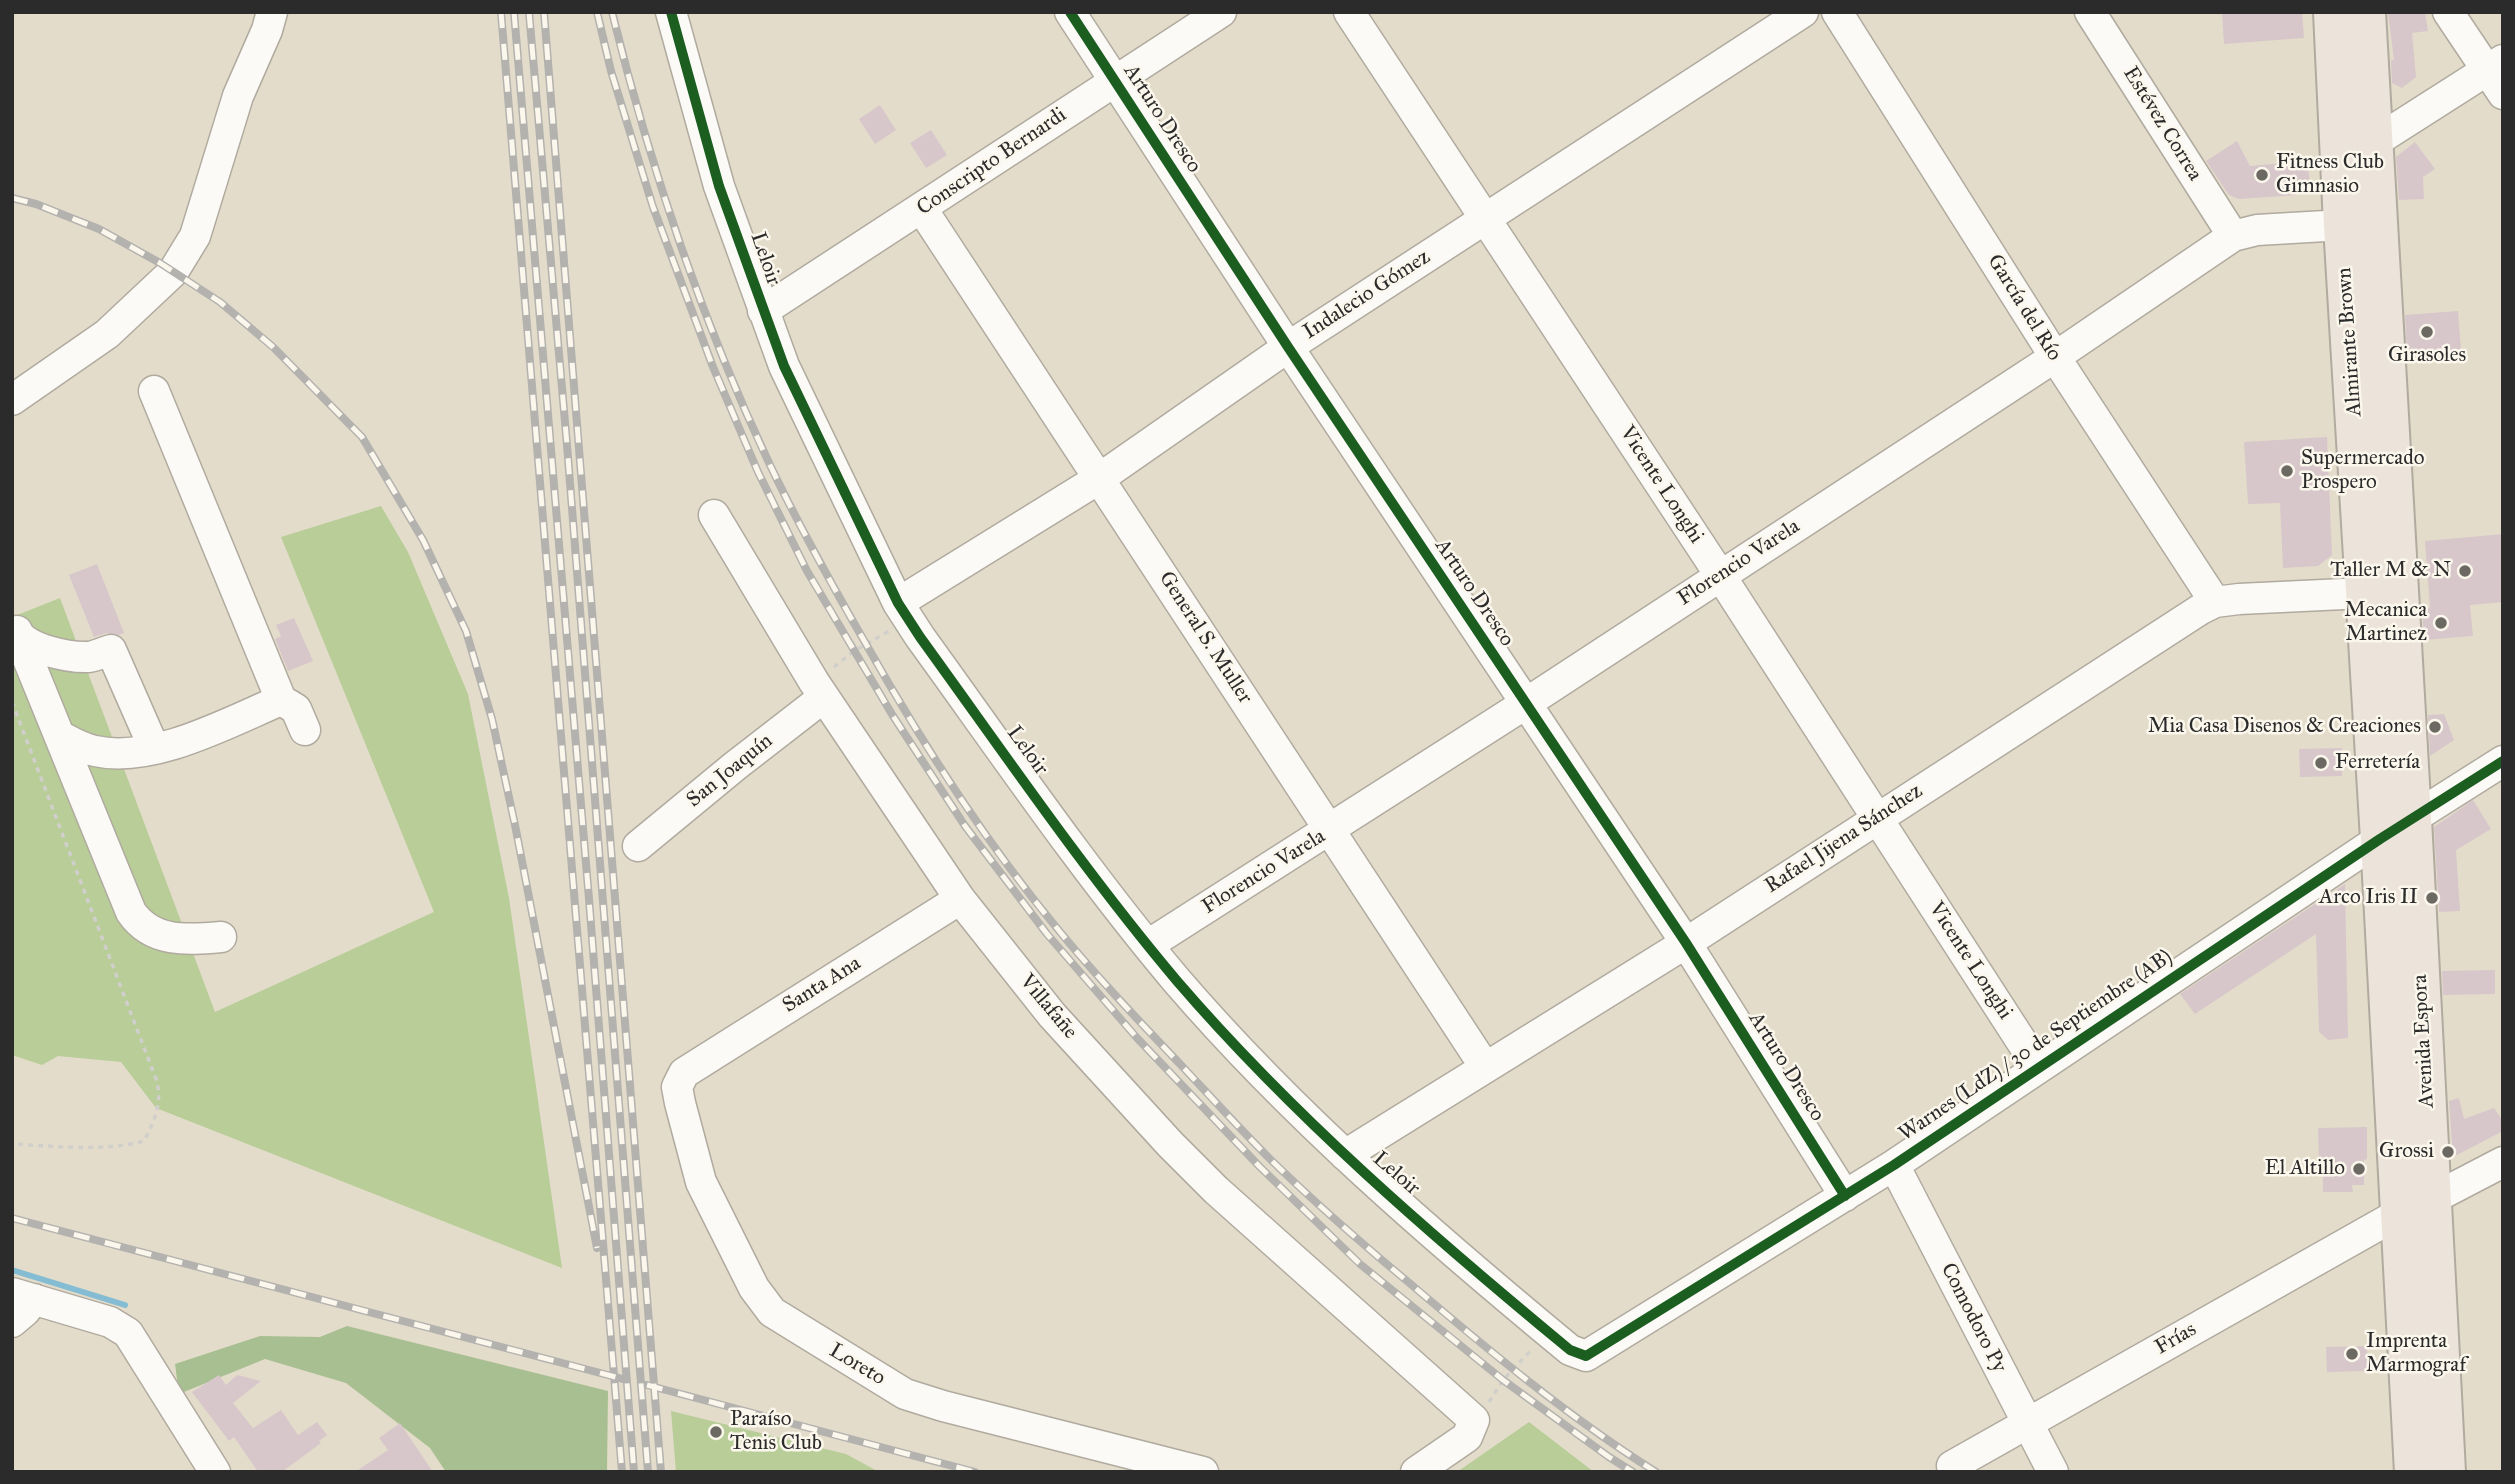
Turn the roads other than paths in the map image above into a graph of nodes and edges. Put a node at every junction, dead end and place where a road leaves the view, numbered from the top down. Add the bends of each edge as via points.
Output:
1 (272, 12) edge
2 (671, 12) edge
3 (1070, 12) edge
4 (1221, 12) edge
5 (1349, 12) edge
6 (1802, 12) edge
7 (1837, 12) edge
8 (2090, 12) edge
9 (2333, 12) edge
10 (2366, 12) edge
11 (2448, 12) edge
12 (2497, 75) edge
13 (1114, 82) junction
14 (2373, 143) junction
15 (922, 209) junction
16 (1486, 218) junction
17 (2343, 225) junction
18 (2233, 236) junction
19 (763, 312) junction
20 (1288, 347) junction
21 (2055, 357) junction
22 (154, 391) dead end
23 (12, 400) edge
24 (1100, 478) junction
25 (714, 515) dead end
26 (1720, 575) junction
27 (2365, 593) junction
28 (2215, 602) junction
29 (898, 603) junction
30 (16, 628) edge
31 (819, 690) junction
32 (281, 699) junction
33 (1525, 704) junction
34 (305, 730) dead end
35 (60, 736) junction
36 (154, 748) junction
37 (2503, 761) edge
38 (1878, 817) junction
39 (2412, 819) junction
40 (1331, 830) junction
41 (2380, 838) junction
42 (638, 846) dead end
43 (960, 899) junction
44 (221, 937) dead end
45 (1686, 943) junction
46 (1148, 945) junction
47 (1485, 1067) junction
48 (2038, 1067) junction
49 (684, 1073) joint
50 (1345, 1155) junction
51 (2503, 1162) edge
52 (1894, 1164) junction
53 (1844, 1196) junction
54 (2416, 1206) junction
55 (23, 1296) edge
56 (12, 1322) edge
57 (1586, 1356) joint
58 (2028, 1423) junction
59 (1952, 1466) dead end
60 (215, 1472) edge
61 (1203, 1472) edge
62 (1416, 1472) edge
63 (2053, 1472) edge
64 (2414, 1472) edge
65 (2446, 1472) edge

1 - 23 street via 238,96 195,236 173,272 107,334
2 - 19 street, Leloir via 719,186
3 - 13 street, Arturo Dresco
4 - 13 street, Conscripto Bernardi
5 - 16 street, Vicente Longhi
6 - 16 street, Indalecio Gómez
7 - 21 street, García del Río
8 - 18 street, Estévez Correa
9 - 17 main road, Almirante Brown
10 - 14 main road, Almirante Brown
11 - 12 street
12 - 14 street
13 - 15 street, Conscripto Bernardi
13 - 20 street, Arturo Dresco
14 - 39 main road, Almirante Brown
15 - 19 street, Conscripto Bernardi
15 - 24 street, General S. Muller
16 - 20 street, Indalecio Gómez
16 - 26 street, Vicente Longhi
17 - 18 street, Florencio Varela via 2257,230
17 - 27 main road, Almirante Brown
18 - 21 street, Florencio Varela
19 - 29 street, Leloir via 784,366
20 - 24 street, Indalecio Gómez
20 - 33 street, Arturo Dresco
21 - 26 street, Florencio Varela
21 - 28 street, García del Río
22 - 32 street
24 - 29 street, Indalecio Gómez
24 - 40 street, General S. Muller
25 - 31 street, Villafañe
26 - 33 street, Florencio Varela
26 - 38 street, Vicente Longhi
27 - 28 street, Rafael Jijena Sánchez
27 - 41 main road, Almirante Brown
28 - 38 street, Rafael Jijena Sánchez
29 - 46 street, Leloir
30 - 35 street
30 - 36 street via 41,649 57,654 89,657 111,650
31 - 42 street, San Joaquín
31 - 43 street, Villafañe
32 - 34 street via 296,709
32 - 36 street via 178,744
33 - 40 street, Florencio Varela
33 - 45 street, Arturo Dresco
35 - 36 street via 113,754
35 - 44 street via 140,925 174,938
37 - 39 street, Warnes (LdZ) / 30 de Septiembre (AB)
38 - 45 street, Rafael Jijena Sánchez
38 - 48 street, Vicente Longhi
39 - 41 street, Warnes (LdZ) / 30 de Septiembre (AB)
39 - 54 main road, Avenida Espora
40 - 46 street, Florencio Varela
40 - 47 street, General S. Muller
41 - 48 street, Warnes (LdZ) / 30 de Septiembre (AB)
41 - 54 main road, Avenida Espora
43 - 49 street, Santa Ana
43 - 62 street, Villafañe via 1052,1015 1216,1191 1474,1420 1467,1437
45 - 47 street, Rafael Jijena Sánchez
45 - 53 street, Arturo Dresco
46 - 50 street, Leloir
47 - 50 street, Rafael Jijena Sánchez
48 - 52 street, Warnes (LdZ) / 30 de Septiembre (AB)
49 - 61 street, Loreto via 677,1087 701,1182 754,1288 772,1312 921,1400
50 - 57 street, Leloir via 1548,1332
51 - 54 street, Frías
52 - 53 street, Warnes (LdZ) / 30 de Septiembre (AB)
52 - 58 street, Comodoro Py
53 - 57 street, Warnes (LdZ) / 30 de Septiembre (AB)
54 - 58 street, Frías
54 - 64 main road, Avenida Espora
54 - 65 main road, Avenida Espora
55 - 56 street via 25,1311
55 - 60 street via 110,1322 128,1333
58 - 59 street, Frías
58 - 63 street, Comodoro Py

